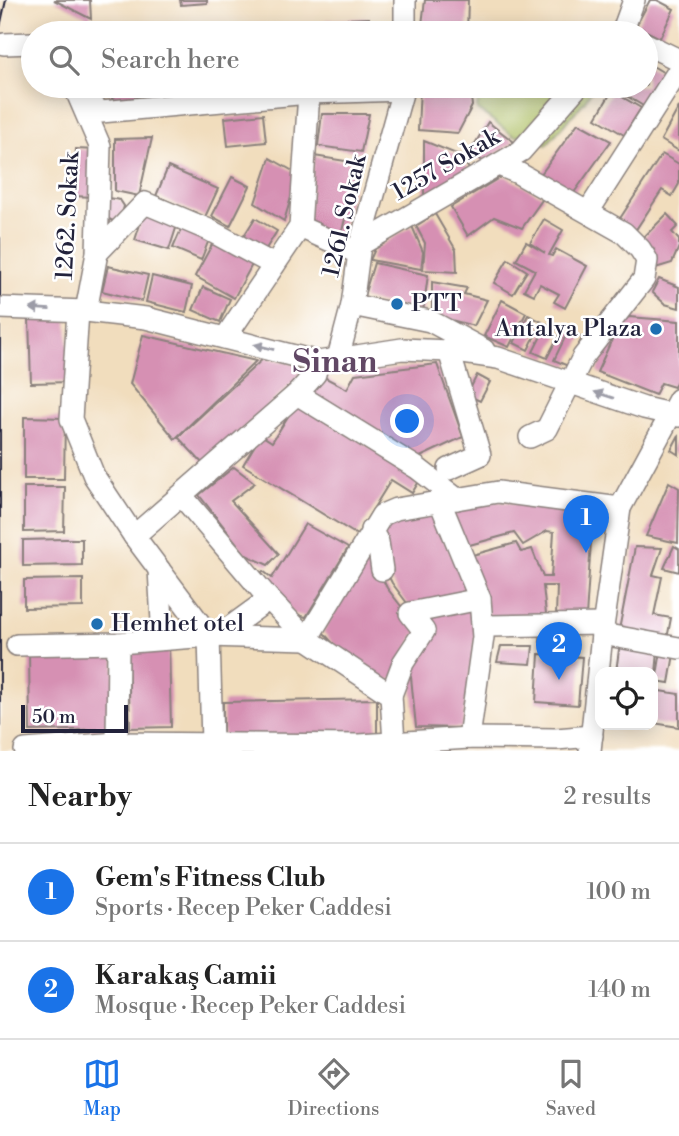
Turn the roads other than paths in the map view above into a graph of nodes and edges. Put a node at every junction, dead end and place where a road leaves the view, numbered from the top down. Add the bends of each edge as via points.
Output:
1 (405, 0) edge
2 (634, 0) edge
3 (405, 21) edge
4 (627, 21) edge
5 (21, 43) edge
6 (4, 44) dead end
7 (658, 50) edge
8 (679, 61) edge
9 (679, 70) edge
10 (78, 98) edge
11 (88, 98) edge
12 (254, 98) edge
13 (309, 98) edge
14 (401, 98) edge
15 (568, 98) edge
16 (499, 165) junction
17 (588, 212) junction
18 (300, 227) junction
19 (360, 245) junction
20 (97, 253) junction
21 (274, 265) junction
22 (352, 305) junction
23 (5, 308) edge
24 (82, 311) junction
25 (225, 338) junction
26 (449, 351) junction
27 (498, 358) junction
28 (328, 360) junction
29 (569, 383) junction
30 (297, 394) junction
31 (676, 410) edge
32 (530, 437) dead end
33 (449, 469) dead end
34 (182, 496) junction
35 (448, 500) junction
36 (620, 508) junction
37 (371, 530) junction
38 (134, 536) junction
39 (159, 569) junction
40 (382, 570) dead end
41 (269, 599) junction
42 (480, 599) junction
43 (489, 626) dead end
44 (603, 629) junction
45 (213, 636) junction
46 (163, 639) junction
47 (307, 639) junction
48 (118, 643) junction
49 (17, 645) dead end
50 (679, 648) edge
51 (391, 695) junction
52 (469, 738) junction
53 (117, 743) junction
54 (212, 743) junction
55 (394, 743) junction
56 (591, 743) edge
57 (25, 750) edge

1 - 3 street
2 - 4 street
5 - 6 street
7 - 8 street
9 - 17 street
10 - 20 street, 1262. Sokak via 100,146
11 - 12 street via 101,112
13 - 18 street
14 - 19 street, 1261. Sokak
15 - 16 street, 1257 Sokak via 522,152
16 - 17 street
16 - 19 street, 1257 Sokak
17 - 29 street via 624,233 647,260 644,279 583,357
18 - 19 street via 351,250
18 - 21 street
19 - 22 street, 1261. Sokak
20 - 21 street via 145,203
20 - 24 street, 1262. Sokak
21 - 25 street
22 - 27 street via 430,321
22 - 28 street, 1261. Sokak
24 -> 23 street
24 - 25 street via 146,318
24 - 38 street, 1262. Sokak via 71,419 94,476
28 -> 25 street
26 - 27 street
26 - 28 street via 402,349
26 - 33 street via 480,455
27 - 29 street
28 - 30 street, 1261. Sokak
31 -> 29 street
29 - 32 street via 547,429
30 - 34 street, 1261. Sokak
30 - 35 street via 417,468
31 - 36 street
34 - 38 street, 1261. Sokak
34 - 41 street
35 - 36 street via 498,492
35 - 37 street via 396,509 382,515
35 - 42 street
36 - 44 street
37 - 40 street via 378,542
37 - 47 street
38 - 39 street, 1262. Sokak
39 - 45 street, 1262. Sokak
39 - 46 street
41 - 45 street
41 - 47 street
42 - 51 street via 410,612 424,631 403,663
42 - 52 street via 483,637
43 - 44 street
44 - 50 street
44 - 56 street
45 - 46 street
45 - 47 street
45 - 54 street
46 - 48 street
47 - 51 street
48 - 49 street
48 - 53 street
51 - 55 street
52 - 55 street
52 - 56 street
53 - 54 street
53 - 57 street
54 - 55 street

